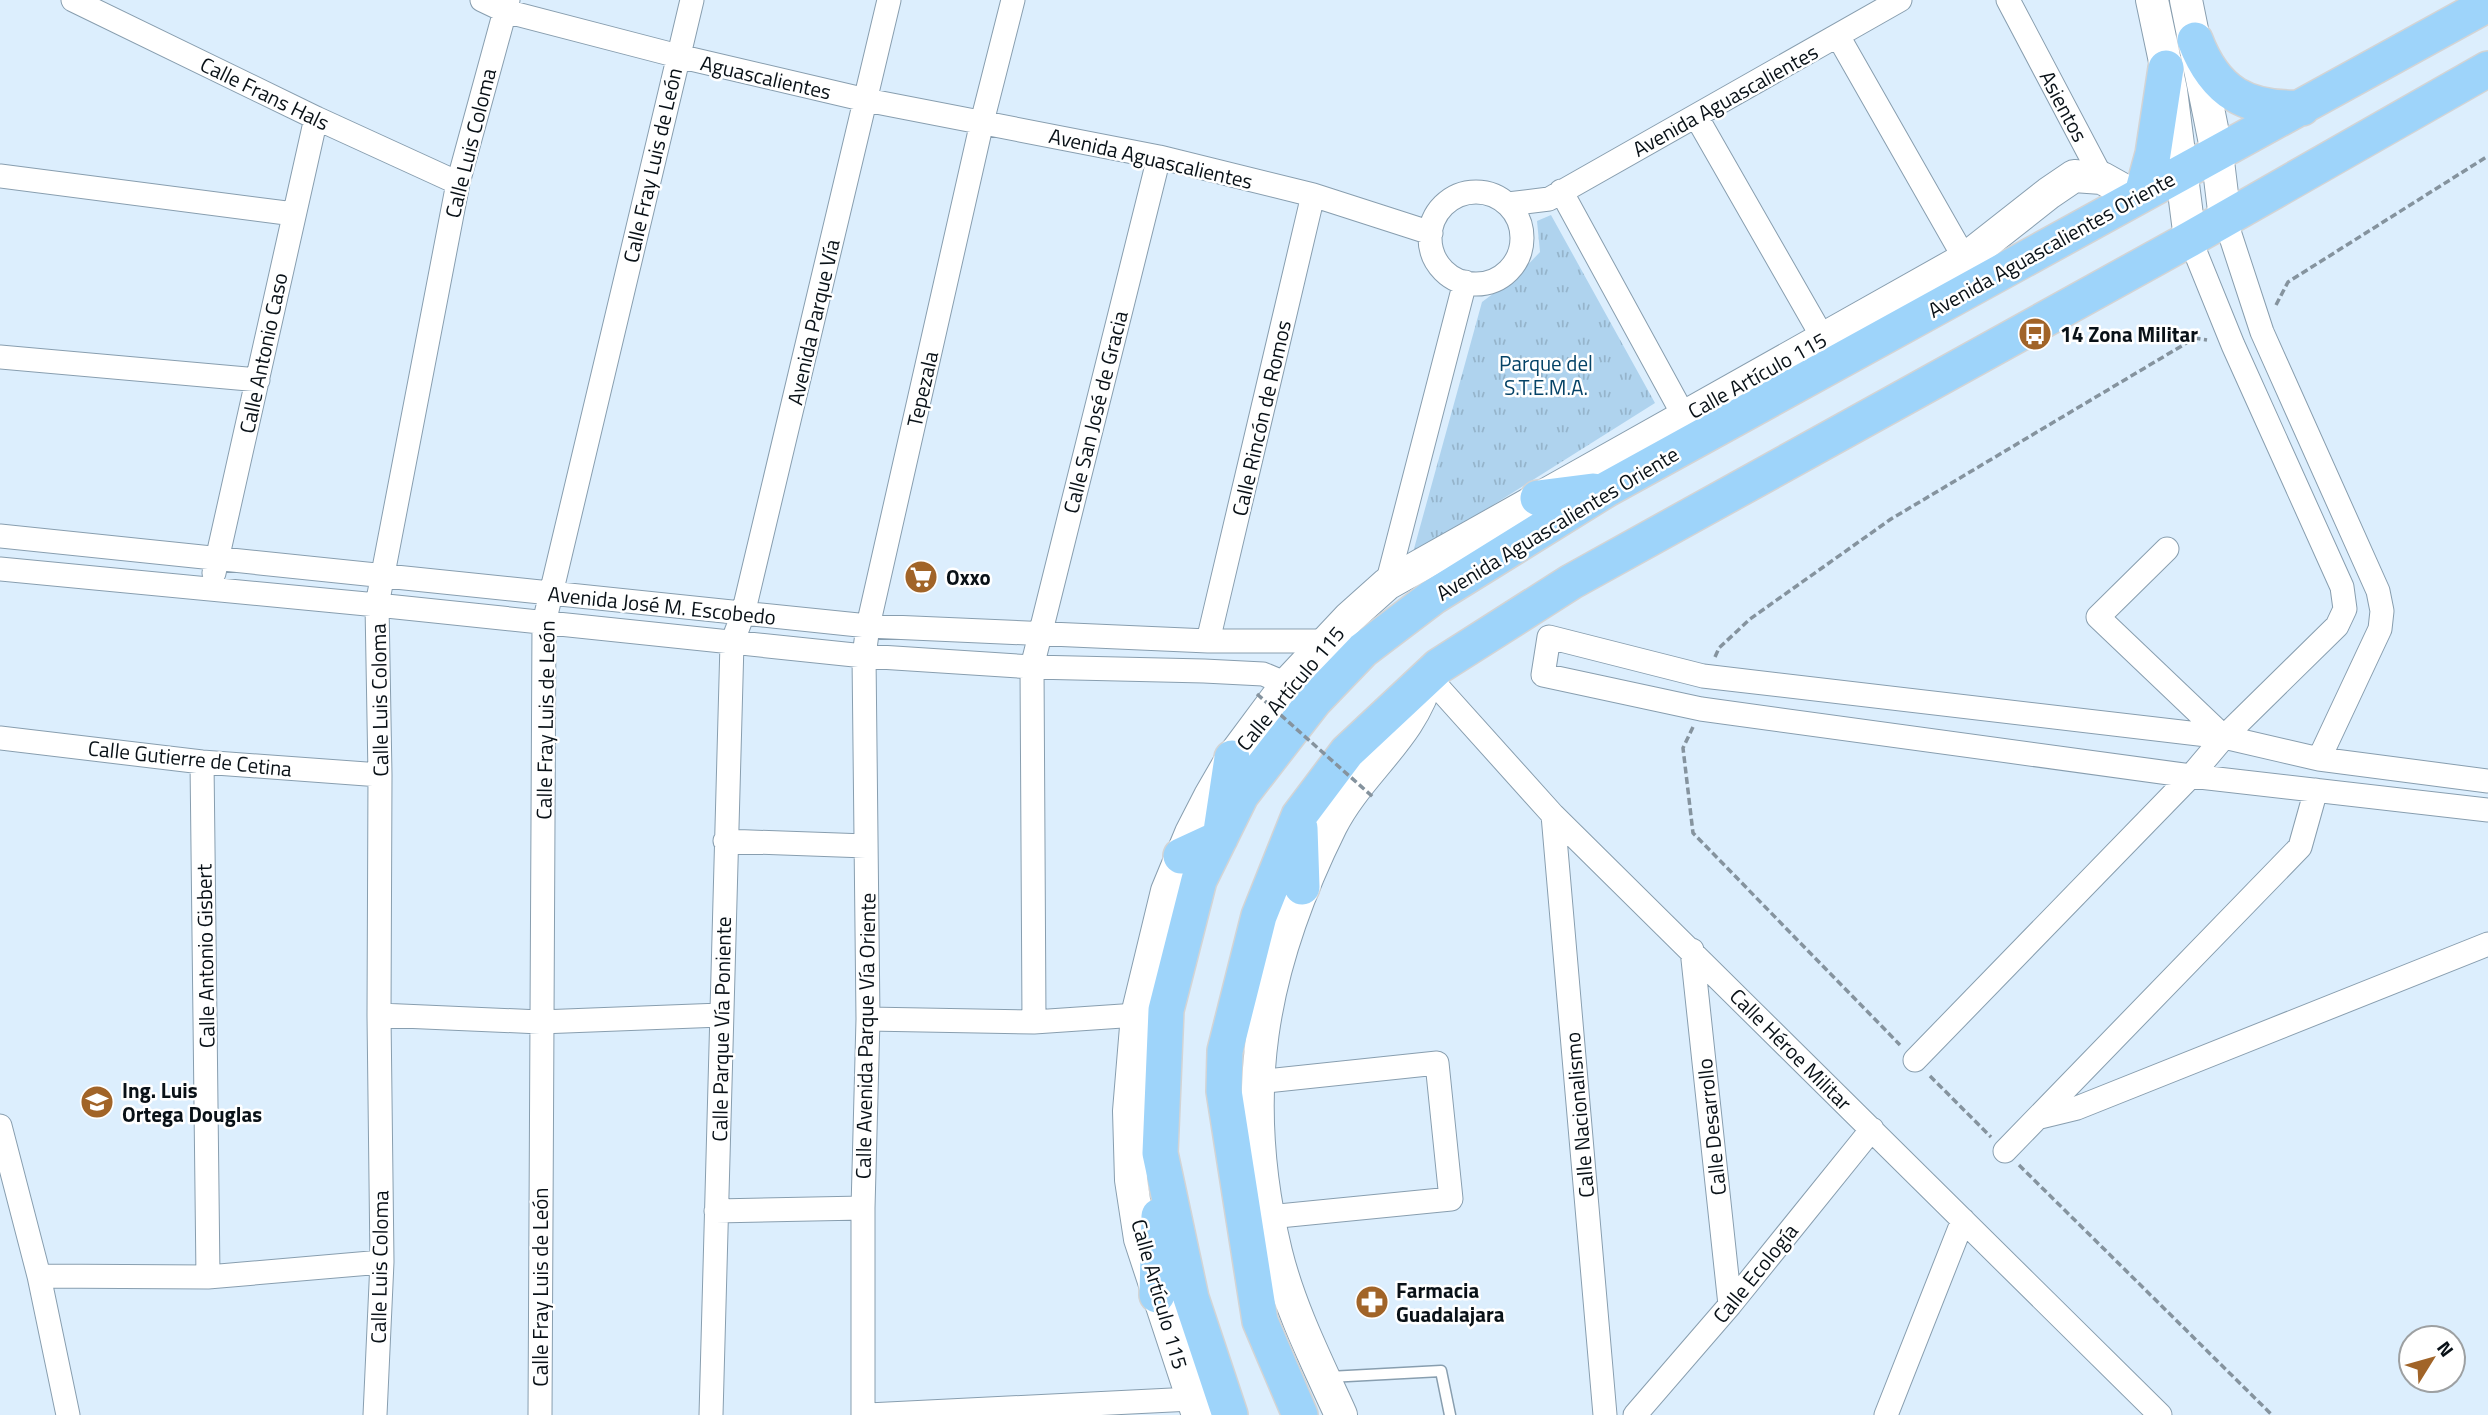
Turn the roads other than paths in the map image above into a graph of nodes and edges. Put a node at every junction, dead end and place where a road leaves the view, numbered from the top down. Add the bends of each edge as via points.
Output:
1 (73, 0) edge
2 (482, 0) edge
3 (692, 0) edge
4 (889, 0) edge
5 (1013, 0) edge
6 (1900, 0) edge
7 (2008, 0) edge
8 (2152, 0) edge
9 (2186, 0) edge
10 (2488, 4) edge
11 (506, 6) edge
12 (1838, 36) junction
13 (2195, 40) junction
14 (678, 57) junction
15 (2166, 68) junction
16 (2488, 69) edge
17 (866, 100) junction
18 (2302, 108) junction
19 (1696, 116) junction
20 (316, 118) junction
21 (982, 121) junction
22 (2217, 153) junction
23 (1159, 157) junction
24 (2182, 172) junction
25 (0, 176) edge
26 (2102, 178) junction
27 (458, 183) junction
28 (1314, 195) junction
29 (1555, 195) junction
30 (2139, 195) junction
31 (1508, 204) junction
32 (294, 214) junction
33 (2225, 219) junction
34 (1431, 233) junction
35 (1522, 236) junction
36 (2190, 239) junction
37 (1965, 259) junction
38 (1465, 282) junction
39 (1824, 338) junction
40 (0, 357) edge
41 (258, 380) junction
42 (1684, 416) junction
43 (1607, 489) junction
44 (1538, 498) junction
45 (0, 536) edge
46 (2167, 549) dead end
47 (217, 557) junction
48 (0, 569) edge
49 (381, 576) junction
50 (1387, 584) junction
51 (210, 589) junction
52 (551, 593) junction
53 (377, 605) junction
54 (743, 614) junction
55 (544, 623) junction
56 (868, 625) junction
57 (1040, 634) junction
58 (1208, 641) junction
59 (1325, 641) junction
60 (732, 643) junction
61 (864, 656) junction
62 (1032, 667) junction
63 (1428, 676) junction
64 (1703, 677) junction
65 (1287, 684) junction
66 (1701, 709) junction
67 (2224, 737) junction
68 (0, 738) edge
69 (1232, 758) junction
70 (2319, 759) junction
71 (202, 762) junction
72 (380, 775) junction
73 (2191, 776) junction
74 (2488, 781) edge
75 (2316, 790) junction
76 (2488, 810) edge
77 (1553, 815) junction
78 (1299, 816) junction
79 (1220, 838) junction
80 (725, 841) junction
81 (866, 846) junction
82 (1181, 856) junction
83 (1302, 887) junction
84 (2488, 944) edge
85 (1692, 950) junction
86 (379, 1015) junction
87 (721, 1015) junction
88 (1137, 1015) junction
89 (868, 1019) junction
90 (540, 1022) junction
91 (1034, 1022) junction
92 (1225, 1051) junction
93 (1914, 1060) road end
94 (1257, 1082) junction
95 (2040, 1117) junction
96 (0, 1126) edge
97 (1872, 1129) junction
98 (2006, 1151) road end
99 (1160, 1153) junction
100 (863, 1208) junction
101 (1267, 1209) junction
102 (716, 1211) junction
103 (1963, 1220) junction
104 (382, 1262) junction
105 (39, 1276) junction
106 (208, 1277) junction
107 (1157, 1295) junction
108 (1730, 1305) junction
109 (1324, 1377) junction
110 (1195, 1407) edge
111 (68, 1415) edge
112 (375, 1415) edge
113 (540, 1415) edge
114 (711, 1415) edge
115 (866, 1415) edge
116 (1230, 1415) edge
117 (1300, 1415) edge
118 (1341, 1415) edge
119 (1450, 1415) edge
120 (1605, 1415) edge
121 (1635, 1415) edge
122 (1886, 1415) edge
123 (2160, 1415) edge

1 - 20 street, Calle Frans Hals
2 - 11 street, Aguascalientes
3 - 14 street, Calle Fray Luis de León
4 - 17 street, Avenida Parque Vía
5 - 21 street
6 - 12 street, Avenida Aguascalientes
7 - 26 street, Asientos
8 - 15 street
9 - 13 street
10 - 18 main road, Avenida Aguascalientes Oriente
11 - 14 street, Aguascalientes
11 - 27 street, Calle Luis Coloma
12 - 19 street, Avenida Aguascalientes
12 - 37 street
13 - 18 main road via 2212,72 2239,96 2276,109
13 - 22 street
14 - 17 street, Aguascalientes
14 - 52 street, Calle Fray Luis de León
15 - 24 street
15 - 30 main road via 2153,154
16 - 33 main road
17 - 21 street, Avenida Aguascalientes
17 - 54 street, Avenida Parque Vía
18 - 22 main road, Avenida Aguascalientes Oriente
19 - 29 street, Avenida Aguascalientes
19 - 39 street
20 - 27 street, Calle Frans Hals
20 - 32 street, Calle Antonio Caso
21 - 23 street, Avenida Aguascalientes
21 - 56 street, Tepezala
22 - 24 main road, Avenida Aguascalientes Oriente
22 - 33 street
23 - 28 street, Avenida Aguascalientes
23 - 57 street, Calle San José de Gracia
24 - 30 main road, Avenida Aguascalientes Oriente
24 - 36 street
25 - 32 street
26 - 30 street
26 - 37 street, Calle Artículo 115 via 2074,176
27 - 49 street, Calle Luis Coloma
28 - 34 street, Avenida Aguascalientes
28 - 58 street, Calle Rincón de Romos
29 - 31 street, Avenida Aguascalientes
29 - 35 street, Avenida Aguascalientes
29 - 42 street
30 - 43 main road, Avenida Aguascalientes Oriente
31 - 34 street via 1486,192 1461,194 1440,209
31 - 35 street
32 - 41 street, Calle Antonio Caso
33 - 36 main road
33 - 70 street via 2262,332 2378,591 2382,611 2380,629
34 - 38 street via 1435,258 1443,269
35 - 38 street via 1521,250 1505,273 1486,282
36 - 63 main road via 1571,582
36 - 67 street via 2342,587 2345,609 2337,626
37 - 39 street, Calle Artículo 115
38 - 50 street
39 - 42 street, Calle Artículo 115
40 - 41 street
41 - 47 street, Calle Antonio Caso
42 - 44 street, Calle Artículo 115
43 - 44 main road
43 - 79 main road, Avenida Aguascalientes Oriente via 1433,597 1363,650 1314,701 1241,795
44 - 50 street, Calle Artículo 115
45 - 47 street, Avenida José M. Escobedo
46 - 67 street via 2098,617
47 - 49 street, Avenida José M. Escobedo
47 - 51 street, Calle Antonio Caso
48 - 51 street, Avenida José M. Escobedo
49 - 52 street, Avenida José M. Escobedo
49 - 53 street, Calle Luis Coloma
50 - 59 street, Calle Artículo 115
51 - 53 street, Avenida José M. Escobedo
52 - 54 street, Avenida José M. Escobedo
52 - 55 street, Calle Fray Luis de León
53 - 55 street, Avenida José M. Escobedo
53 - 72 street, Calle Luis Coloma
54 - 56 street, Avenida José M. Escobedo
54 - 60 street, Avenida Parque Vía
55 - 60 street, Avenida José M. Escobedo
55 - 90 street, Calle Fray Luis de León
56 - 57 street, Avenida José M. Escobedo
56 - 61 street, Tepezala
57 - 58 street, Avenida José M. Escobedo
57 - 62 street, Calle San José de Gracia
58 - 59 street, Avenida José M. Escobedo
59 - 65 street, Calle Artículo 115
60 - 61 street, Avenida José M. Escobedo
60 - 80 street, Calle Parque Vía Poniente
61 - 62 street, Avenida José M. Escobedo
61 - 81 street, Calle Avenida Parque Vía Oriente
62 - 65 street, Avenida José M. Escobedo via 1262,674
62 - 91 street, Calle San José de Gracia
63 - 77 street, Calle Héroe Militar
63 - 78 main road via 1347,752
63 - 83 street via 1423,698 1353,789
64 - 66 street
64 - 66 street via 1549,637 1544,675
64 - 67 street
65 - 69 street, Calle Artículo 115
66 - 73 street
67 - 70 street
67 - 73 street
68 - 71 street, Calle Gutierre de Cetina
69 - 79 main road
69 - 82 street, Calle Artículo 115
70 - 74 street
71 - 72 street, Calle Gutierre de Cetina
71 - 106 street, Calle Antonio Gisbert
72 - 86 street, Calle Luis Coloma
73 - 75 street
73 - 93 street
75 - 76 street
75 - 95 street via 2300,847
77 - 85 street, Calle Héroe Militar
77 - 120 street, Calle Nacionalismo
78 - 83 main road
78 - 92 main road via 1259,916
79 - 82 main road
79 - 99 main road, Avenida Aguascalientes Oriente via 1199,880 1166,1010
80 - 81 street
80 - 87 street, Calle Parque Vía Poniente
81 - 89 street, Calle Avenida Parque Vía Oriente
82 - 88 street, Calle Artículo 115 via 1167,891
83 - 94 street via 1268,993
84 - 95 street via 2077,1108
85 - 97 street, Calle Héroe Militar
85 - 108 street, Calle Desarrollo
86 - 90 street
86 - 104 street, Calle Luis Coloma
87 - 90 street
87 - 102 street, Calle Parque Vía Poniente
88 - 91 street
88 - 107 street, Calle Artículo 115 via 1129,1111 1131,1180 1140,1239
89 - 91 street
89 - 100 street, Calle Avenida Parque Vía Oriente
90 - 113 street, Calle Fray Luis de León
92 - 101 main road
92 - 117 main road via 1224,1091 1260,1321
94 - 101 street
94 - 101 street via 1437,1063 1451,1199
95 - 98 street
96 - 105 street
97 - 103 street, Calle Héroe Militar
97 - 108 street, Calle Ecología
99 - 107 main road
99 - 116 main road, Avenida Aguascalientes Oriente via 1191,1298
100 - 102 street
100 - 115 street, Calle Avenida Parque Vía Oriente
101 - 109 street via 1276,1254
102 - 114 street, Calle Parque Vía Poniente
103 - 122 street
103 - 123 street, Calle Héroe Militar
104 - 106 street
104 - 112 street, Calle Luis Coloma
105 - 106 street
105 - 111 street
107 - 110 street, Calle Artículo 115
108 - 121 street, Calle Ecología
109 - 118 street
109 - 119 lane via 1441,1371
110 - 115 street

